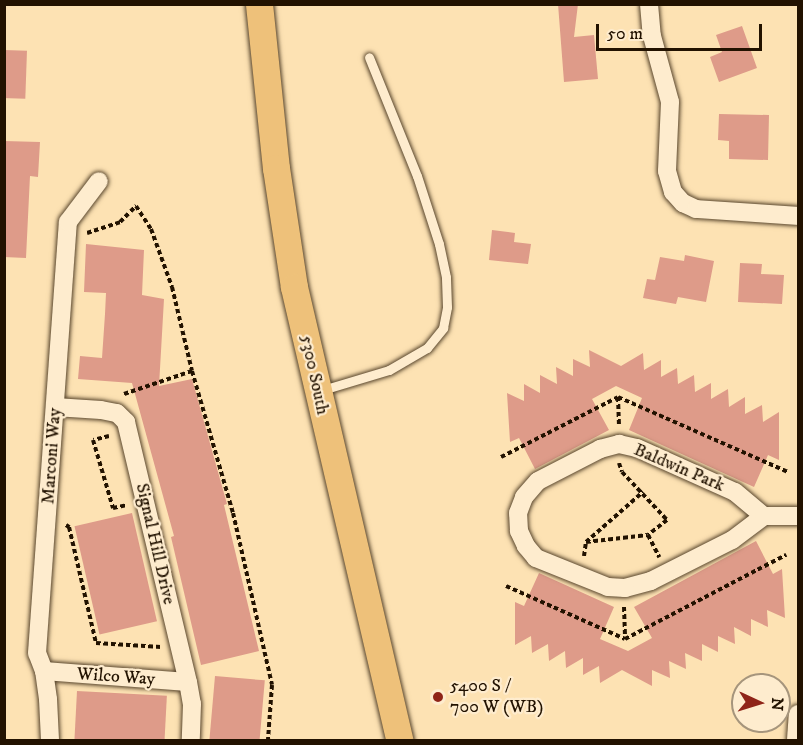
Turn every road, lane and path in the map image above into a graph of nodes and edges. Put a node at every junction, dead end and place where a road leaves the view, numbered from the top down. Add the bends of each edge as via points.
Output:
1 (259, 4) edge
2 (649, 4) edge
3 (369, 57) dead end
4 (99, 181) dead end
5 (798, 216) edge
6 (84, 236) dead end
7 (192, 371) junction
8 (317, 391) junction
9 (115, 394) dead end
10 (618, 396) dead end
11 (55, 407) junction
12 (107, 428) dead end
13 (619, 429) dead end
14 (618, 459) dead end
15 (643, 492) junction
16 (131, 504) dead end
17 (764, 516) junction
18 (798, 516) edge
19 (61, 522) dead end
20 (648, 534) junction
21 (586, 542) junction
22 (666, 573) junction
23 (580, 577) junction
24 (624, 606) dead end
25 (625, 639) dead end
26 (166, 648) dead end
27 (44, 671) junction
28 (188, 682) junction
29 (798, 714) edge
30 (50, 741) edge
31 (190, 741) edge
32 (268, 741) edge
33 (399, 741) edge
34 (796, 741) edge

1 - 8 main road, 5300 South via 276,168 294,287
2 - 5 street via 652,36 670,102 667,171 673,192 696,209
3 - 8 lane via 417,176 439,244 447,307 442,328 427,348 389,370
4 - 11 street, Marconi Way via 68,222
6 - 7 path via 120,222 136,206 151,229 172,287
7 - 9 path
7 - 32 path via 233,513 272,684
8 - 33 main road, 5300 South
10 - 13 path
11 - 27 street, Marconi Way via 37,653
11 - 28 street, Signal Hill Drive via 117,413 126,422
12 - 16 path via 111,435 93,440 113,508
14 - 15 path via 622,472
15 - 20 path via 667,520
15 - 21 path
17 - 18 street
17 - 22 street, Baldwin Park via 732,540
17 - 23 street, Baldwin Park via 735,492 637,448 619,444 600,449 538,481 524,497 518,513 519,531 536,558
19 - 26 path via 69,527 96,643
20 - 21 path
20 - 22 path
21 - 23 path
22 - 23 street, Baldwin Park via 625,588 608,587
24 - 25 path
27 - 28 street, Wilco Way
27 - 30 street, Marconi Way
28 - 31 street, Signal Hill Drive via 192,704
29 - 34 street

